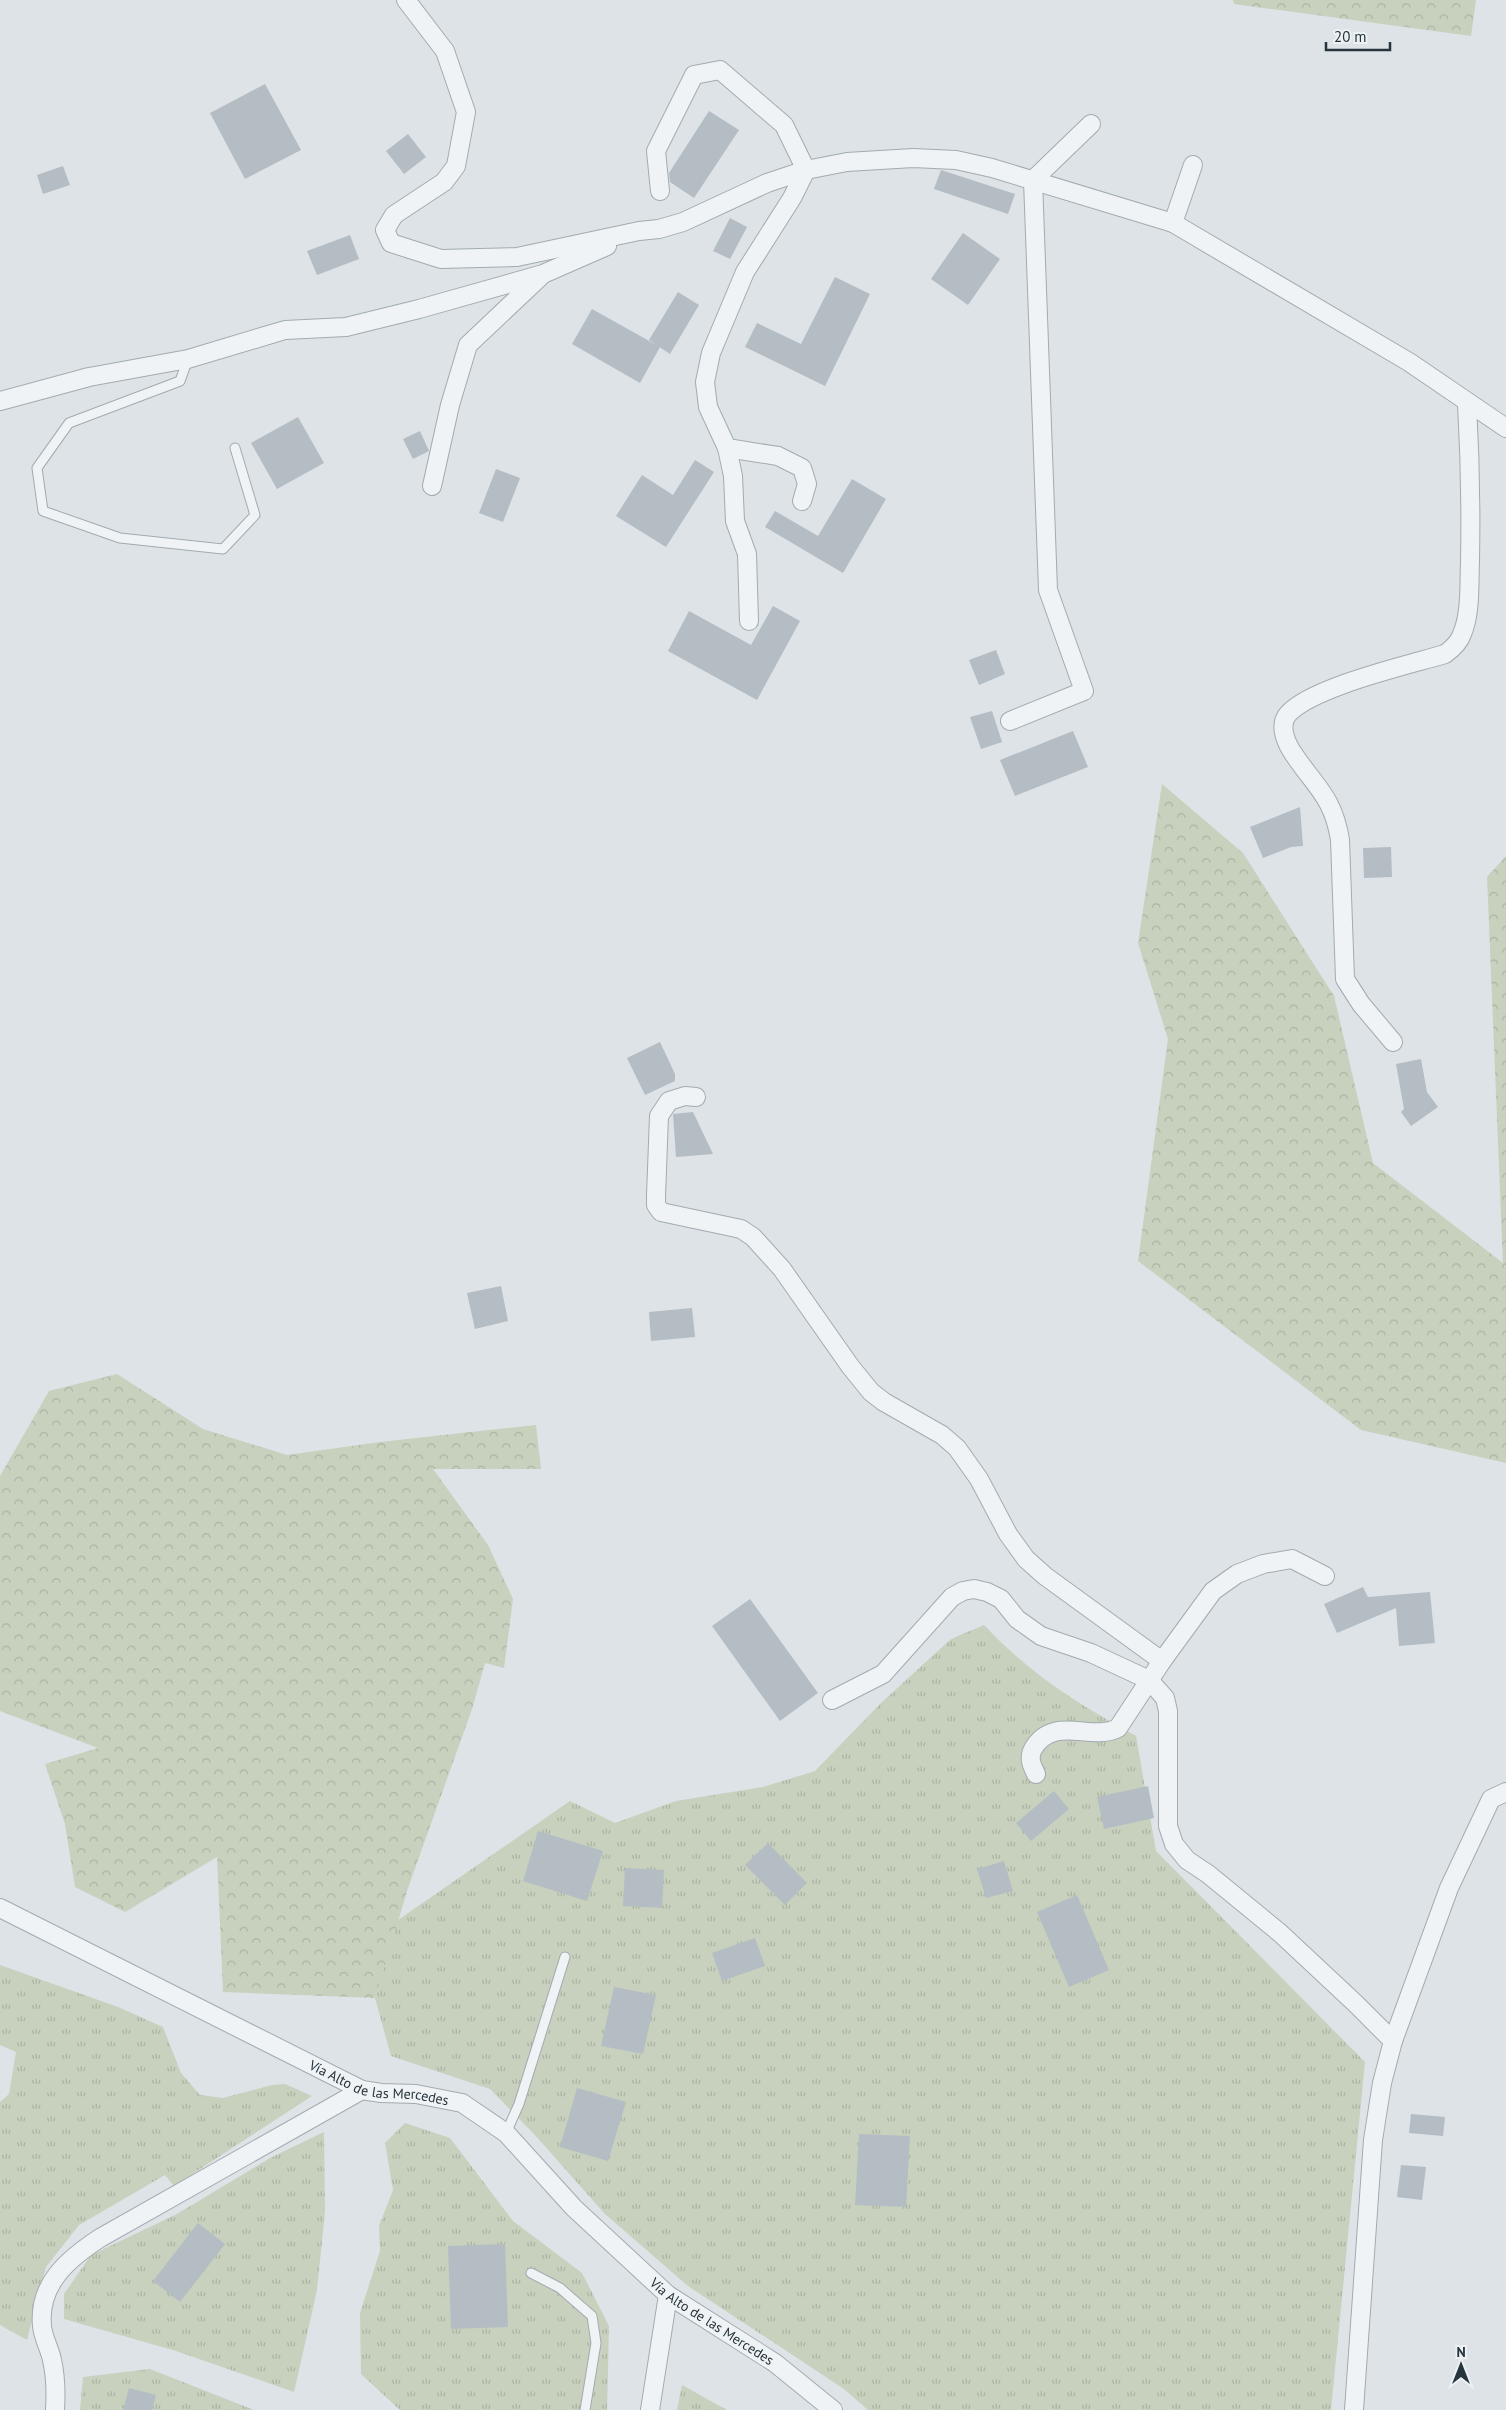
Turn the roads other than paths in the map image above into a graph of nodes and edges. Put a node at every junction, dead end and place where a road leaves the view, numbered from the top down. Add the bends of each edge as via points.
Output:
1 (406, 0) edge
2 (1091, 124) dead end
3 (1193, 165) dead end
4 (806, 170) junction
5 (1033, 180) junction
6 (660, 191) dead end
7 (1173, 224) junction
8 (639, 231) junction
9 (543, 274) junction
10 (188, 359) junction
11 (0, 401) edge
12 (1467, 404) junction
13 (1506, 428) edge
14 (235, 448) dead end
15 (727, 448) junction
16 (432, 486) dead end
17 (802, 501) dead end
18 (749, 621) dead end
19 (1010, 722) dead end
20 (1392, 1042) dead end
21 (696, 1097) dead end
22 (1325, 1576) dead end
23 (1162, 1661) junction
24 (1149, 1680) junction
25 (832, 1700) dead end
26 (1036, 1774) dead end
27 (1506, 1792) edge
28 (0, 1908) edge
29 (565, 1957) dead end
30 (1392, 2041) junction
31 (362, 2090) junction
32 (506, 2133) junction
33 (532, 2273) dead end
34 (668, 2295) junction
35 (55, 2410) edge
36 (585, 2410) edge
37 (650, 2410) edge
38 (833, 2410) edge
39 (1354, 2410) edge

1 - 8 street via 445,51 466,112 456,166 444,182 394,215 385,230 391,244 441,259 517,257
2 - 5 street
3 - 7 street
4 - 5 street via 847,162 913,158 956,160
4 - 6 street via 784,125 720,70 694,75 670,120 656,151
4 - 8 street via 767,183 683,222
4 - 15 street via 745,272 711,353 705,382 708,407
5 - 7 street
5 - 19 street via 1048,590 1084,690
7 - 12 street via 1409,362
8 - 9 street
9 - 10 street via 346,327 285,330
9 - 16 street via 468,346 450,405
10 - 11 street via 88,377
10 - 14 lane via 180,381 70,422 37,468 43,511 120,538 223,549 256,515
12 - 13 street
12 - 20 street via 1471,486 1469,580 1465,624 1456,646 1445,654 1316,695 1288,714 1284,722 1283,731 1291,749 1330,804 1336,818 1340,840 1344,978
15 - 17 street via 778,456 802,468 807,484
15 - 18 street via 733,476 735,521 747,554
21 - 23 street via 685,1096 669,1101 659,1116 656,1205 661,1212 741,1229 753,1237 782,1269 871,1392 942,1435 957,1448 1026,1558 1045,1576
22 - 23 street via 1292,1559 1263,1564 1237,1574 1212,1591
23 - 24 street
24 - 25 street via 1091,1653 1041,1636 1017,1619 1001,1599 974,1590 952,1597 883,1674
24 - 26 street via 1124,1723 1113,1731 1066,1730 1050,1733 1038,1740 1031,1753 1031,1765
24 - 30 street via 1165,1698 1168,1711 1168,1826 1174,1844 1187,1860 1280,1933
27 - 30 street via 1491,1799 1449,1888
28 - 31 street, Vía Alto de las Mercedes
29 - 32 lane via 519,2104
30 - 39 street via 1373,2140
31 - 32 street, Vía Alto de las Mercedes via 381,2094 416,2094 462,2103
31 - 35 street via 74,2255 49,2287 42,2306 42,2328 52,2360 56,2389
32 - 34 street, Vía Alto de las Mercedes via 574,2208
33 - 36 lane via 560,2288 592,2316 596,2343
34 - 37 street
34 - 38 street, Vía Alto de las Mercedes via 775,2362

